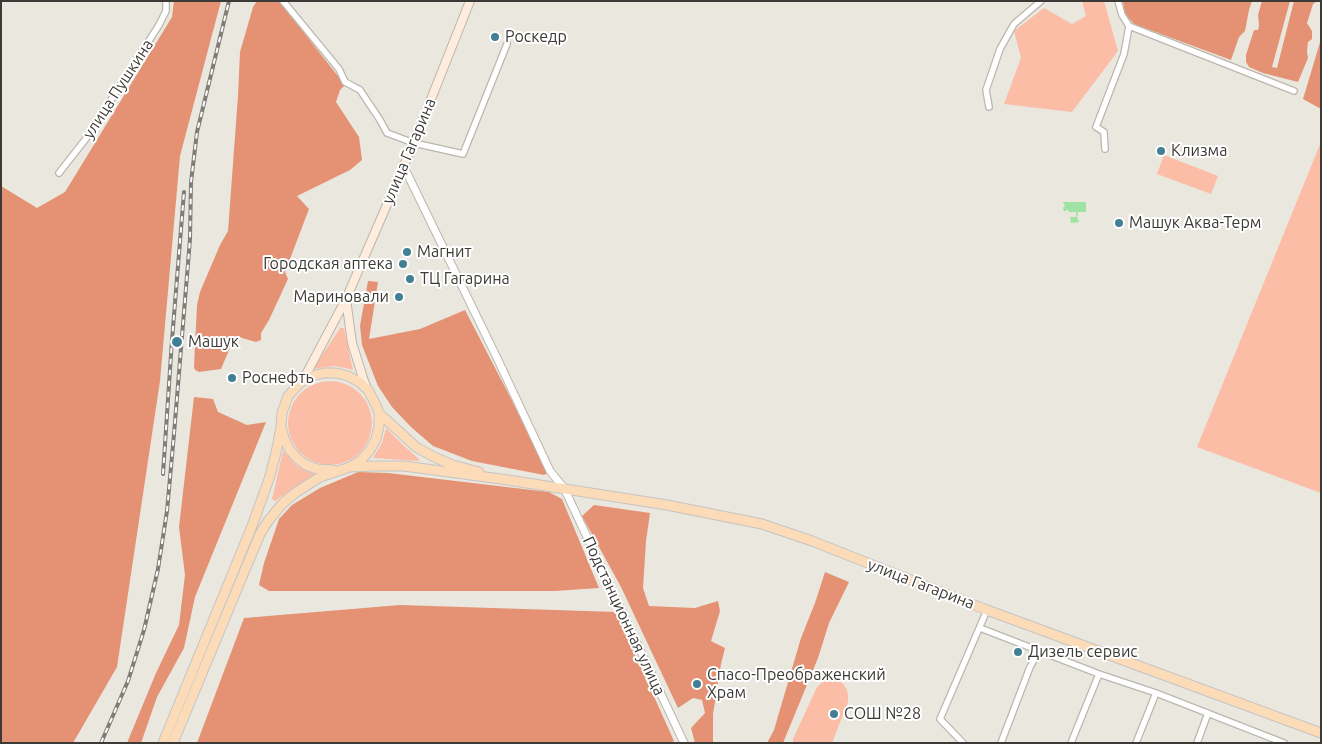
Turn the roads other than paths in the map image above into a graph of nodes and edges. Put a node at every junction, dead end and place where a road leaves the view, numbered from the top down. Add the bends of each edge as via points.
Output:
1 (166, 1) edge
2 (283, 1) edge
3 (470, 1) edge
4 (1041, 1) edge
5 (1118, 1) edge
6 (1129, 26) junction
7 (507, 44) dead end
8 (1294, 91) dead end
9 (989, 107) dead end
10 (414, 143) junction
11 (1105, 150) dead end
12 (403, 166) junction
13 (59, 173) dead end
14 (346, 299) junction
15 (302, 382) junction
16 (368, 390) junction
17 (379, 413) junction
18 (281, 427) junction
19 (345, 468) junction
20 (508, 480) junction
21 (564, 488) junction
22 (987, 610) junction
23 (980, 628) junction
24 (1039, 651) junction
25 (1098, 674) junction
26 (1156, 693) junction
27 (1208, 713) junction
28 (1321, 733) edge
29 (1267, 736) junction
30 (163, 743) edge
31 (172, 743) edge
32 (684, 743) edge
33 (962, 743) edge
34 (1001, 743) edge
35 (1071, 743) edge
36 (1136, 743) edge
37 (1197, 743) edge
38 (1264, 743) edge
39 (1284, 743) edge

1 - 13 street, улица Пушкина via 166,11 159,25 88,136
2 - 10 street via 339,69 345,82 360,90 387,133
3 - 10 main road, улица Гагарина
4 - 9 street via 1014,24 1000,49 986,90
5 - 6 street
6 - 8 street
6 - 11 street via 1124,54 1096,127 1104,132
7 - 10 street via 463,154
10 - 12 main road, улица Гагарина
12 - 14 main road, улица Гагарина
12 - 21 street, Подстанционная улица via 550,471
14 - 15 main road, улица Гагарина
14 - 16 main road via 352,342
15 - 16 main road via 312,376 336,373 359,382
15 - 18 main road via 284,404
16 - 17 main road
17 - 19 main road via 376,439 370,450 361,460
17 - 20 main road via 416,447 434,458
18 - 19 main road via 289,449 306,465 329,471
18 - 30 main road via 252,526
19 - 20 main road via 404,466
19 - 31 main road via 320,476 294,493 268,521
20 - 21 main road, улица Гагарина
21 - 22 main road, улица Гагарина via 762,524
21 - 32 street, Подстанционная улица
22 - 23 street
22 - 28 main road, улица Гагарина
23 - 24 street
23 - 33 street via 940,718
24 - 25 street
24 - 34 street
25 - 26 street
25 - 35 street
26 - 27 street
26 - 36 street
27 - 29 street
27 - 37 street
29 - 38 street
29 - 39 street

